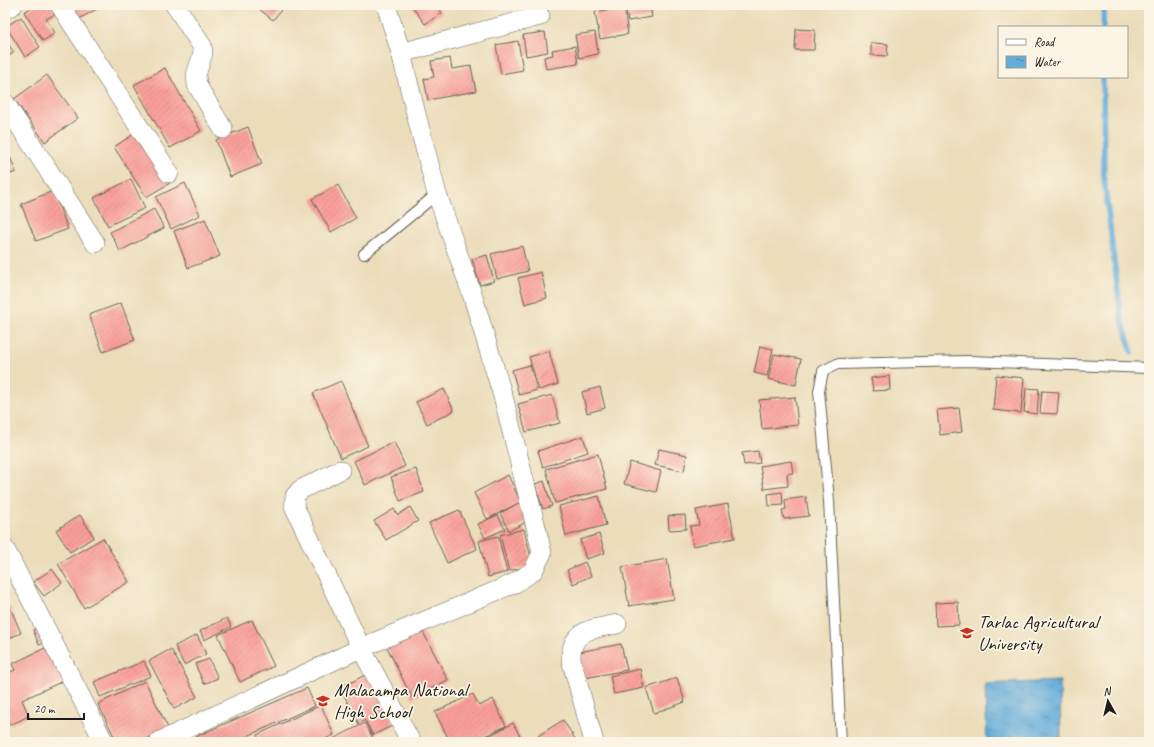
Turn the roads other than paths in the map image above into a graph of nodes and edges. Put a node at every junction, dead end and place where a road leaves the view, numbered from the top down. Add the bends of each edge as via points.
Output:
1 (13, 5) edge
2 (60, 5) edge
3 (175, 5) edge
4 (386, 5) edge
5 (5, 9) edge
6 (540, 16) dead end
7 (401, 53) junction
8 (5, 103) edge
9 (224, 129) dead end
10 (170, 173) dead end
11 (437, 194) junction
12 (94, 243) dead end
13 (364, 254) dead end
14 (1149, 368) edge
15 (340, 470) dead end
16 (5, 549) edge
17 (617, 624) dead end
18 (361, 648) junction
19 (104, 742) edge
20 (158, 742) edge
21 (411, 742) edge
22 (594, 742) edge
23 (841, 742) edge

1 - 5 street
2 - 10 street
3 - 9 street via 202,46 203,53 196,75 197,85
4 - 7 street
6 - 7 street
7 - 11 street
8 - 12 street
11 - 13 lane
11 - 18 street via 473,297 504,400 542,553 534,571 515,583
14 - 23 lane via 969,361 837,364 823,371 819,391 829,502
15 - 18 street via 300,490 295,496 294,506
16 - 19 street
17 - 22 street via 586,630 576,638 572,647 571,659
18 - 20 street
18 - 21 street

